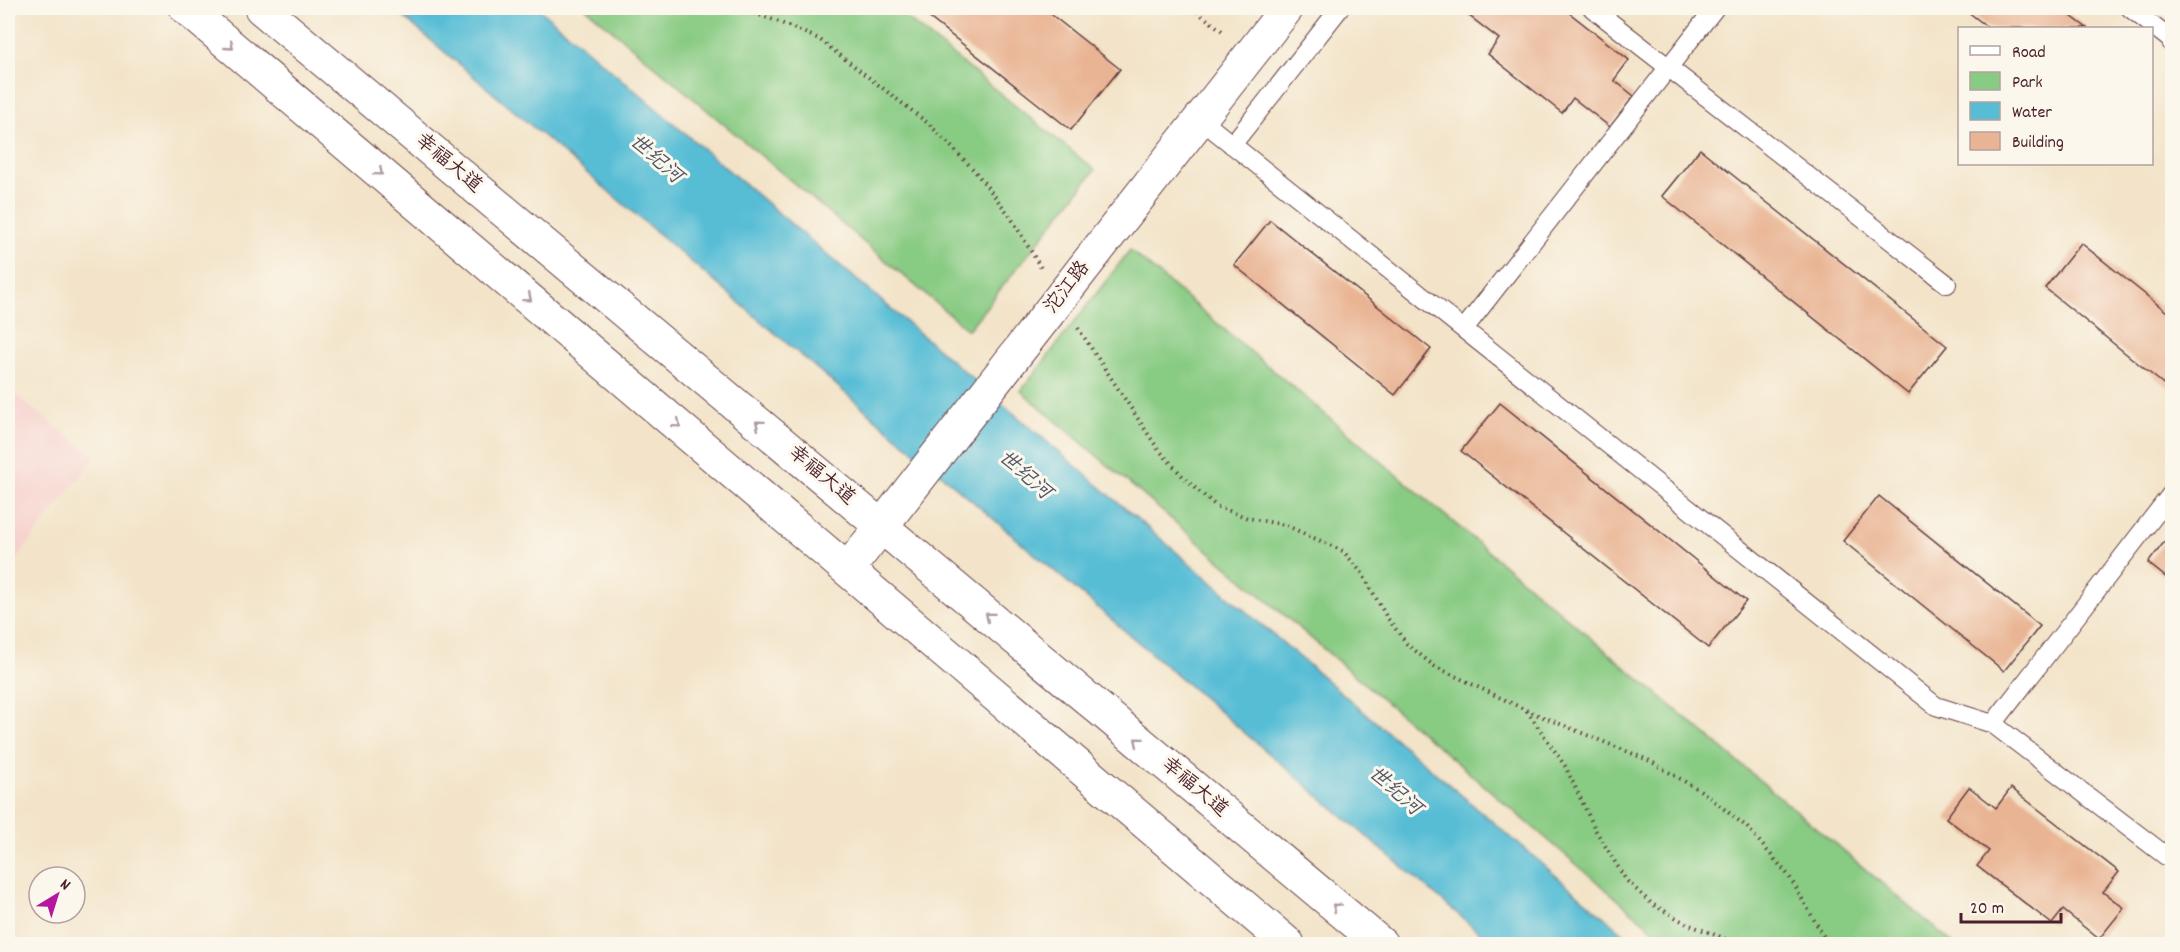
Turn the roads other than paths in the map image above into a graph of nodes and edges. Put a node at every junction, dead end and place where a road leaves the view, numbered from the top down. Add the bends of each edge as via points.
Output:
1 (186, 8) edge
2 (261, 8) edge
3 (1287, 8) edge
4 (1340, 8) edge
5 (1592, 8) edge
6 (1714, 8) edge
7 (2130, 8) edge
8 (2172, 44) edge
9 (1668, 67) junction
10 (1200, 119) junction
11 (1232, 145) junction
12 (1947, 284) dead end
13 (1464, 329) junction
14 (2172, 493) edge
15 (883, 524) junction
16 (848, 569) junction
17 (1993, 724) junction
18 (2166, 856) dead end
19 (1288, 945) edge
20 (1381, 945) edge

1 -> 16 main road
15 -> 2 main road, 幸福大道
3 - 10 main road, 沱江路
4 - 11 lane
5 - 9 lane
6 - 9 lane
7 - 8 lane
9 - 12 lane
9 - 13 lane
10 - 11 lane
10 - 15 main road, 沱江路
11 - 13 lane
13 - 17 lane via 1936,706
14 - 17 lane
15 - 16 main road, 沱江路
20 -> 15 main road, 幸福大道
16 - 19 main road
17 - 18 lane

